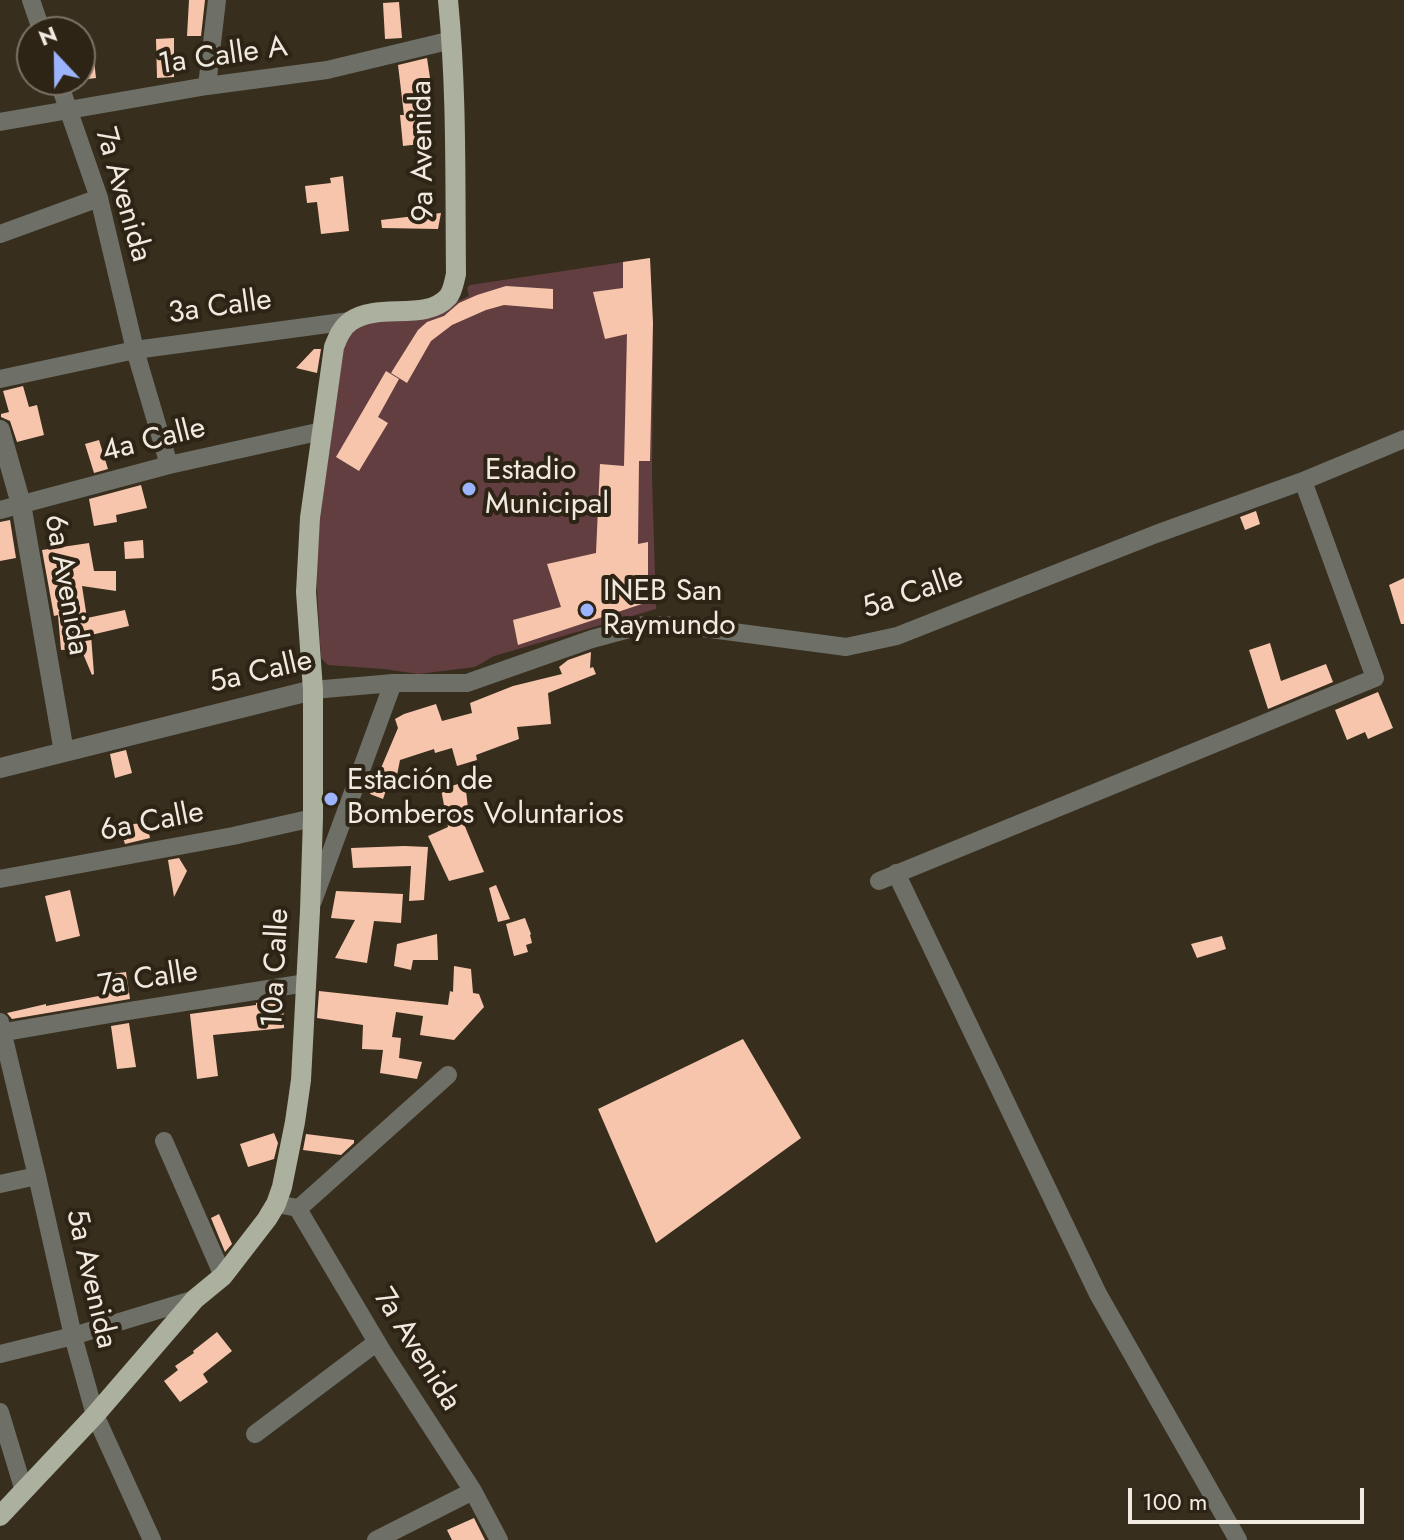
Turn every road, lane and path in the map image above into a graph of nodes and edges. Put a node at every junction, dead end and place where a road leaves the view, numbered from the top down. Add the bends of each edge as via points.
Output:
1 (217, 0) edge
2 (448, 0) edge
3 (452, 40) junction
4 (207, 86) junction
5 (63, 96) edge
6 (67, 109) junction
7 (0, 122) edge
8 (99, 198) junction
9 (0, 234) edge
10 (446, 299) joint
11 (350, 321) junction
12 (135, 350) junction
13 (0, 379) edge
14 (0, 430) edge
15 (322, 431) junction
16 (1404, 439) edge
17 (169, 465) junction
18 (1303, 481) junction
19 (21, 504) junction
20 (0, 510) edge
21 (393, 683) junction
22 (313, 690) junction
23 (64, 752) junction
24 (0, 768) edge
25 (313, 818) junction
26 (0, 879) edge
27 (310, 911) junction
28 (306, 983) junction
29 (1, 1030) edge
30 (448, 1075) dead end
31 (164, 1141) dead end
32 (37, 1176) junction
33 (0, 1184) edge
34 (276, 1204) junction
35 (298, 1209) junction
36 (223, 1276) junction
37 (195, 1299) junction
38 (73, 1336) junction
39 (377, 1342) junction
40 (0, 1354) edge
41 (0, 1412) edge
42 (95, 1415) junction
43 (255, 1434) dead end
44 (24, 1491) junction
45 (473, 1491) junction
46 (0, 1516) edge
47 (152, 1540) edge
48 (376, 1540) edge
49 (499, 1540) edge
50 (1238, 1540) edge

1 - 4 street
2 - 3 main road, 9a Avenida
3 - 4 street, 1a Calle A via 327,70
3 - 10 main road, 9a Avenida via 456,274
4 - 6 street, 1a Calle A
5 - 6 street, 7a Avenida
6 - 7 street, 1a Calle A
6 - 8 street, 7a Avenida
8 - 9 street
8 - 12 street, 7a Avenida
10 - 11 main road, 3a Calle via 418,310 376,311
11 - 12 street, 3a Calle
11 - 15 main road, 10a Calle via 334,347
12 - 13 street, 3a Calle
12 - 17 street, 7a Avenida
14 - 19 street, 6a Avenida
15 - 17 street, 4a Calle
15 - 22 main road, 10a Calle via 306,592
16 - 18 street, 5a Calle
17 - 19 street, 4a Calle
18 - 21 street, 5a Calle via 897,636 846,647 644,625 467,683
18 - 50 street via 1375,678 888,877 1098,1294
19 - 20 street, 4a Calle
19 - 23 street, 6a Avenida
21 - 22 street, 5a Calle
21 - 27 street
22 - 23 street, 5a Calle
22 - 25 main road, 10a Calle
23 - 24 street, 5a Calle
25 - 26 street, 6a Calle
25 - 27 main road, 10a Calle
27 - 28 main road, 10a Calle
28 - 29 street, 7a Calle
28 - 34 main road, 10a Calle via 301,1080
29 - 32 street, 5a Avenida
30 - 35 street
31 - 36 street
32 - 33 street
32 - 38 street, 5a Avenida
34 - 35 street
34 - 36 main road, 10a Calle
35 - 39 street, 7a Avenida
36 - 37 main road, 10a Calle
37 - 38 street
37 - 42 main road, 10a Calle
38 - 40 street
38 - 42 street, 5a Avenida
39 - 43 street
39 - 45 street, 7a Avenida
41 - 44 street
42 - 44 main road, 10a Calle
42 - 47 street, 5a Avenida
44 - 46 main road, 10a Calle
45 - 48 street
45 - 49 street, 7a Avenida

